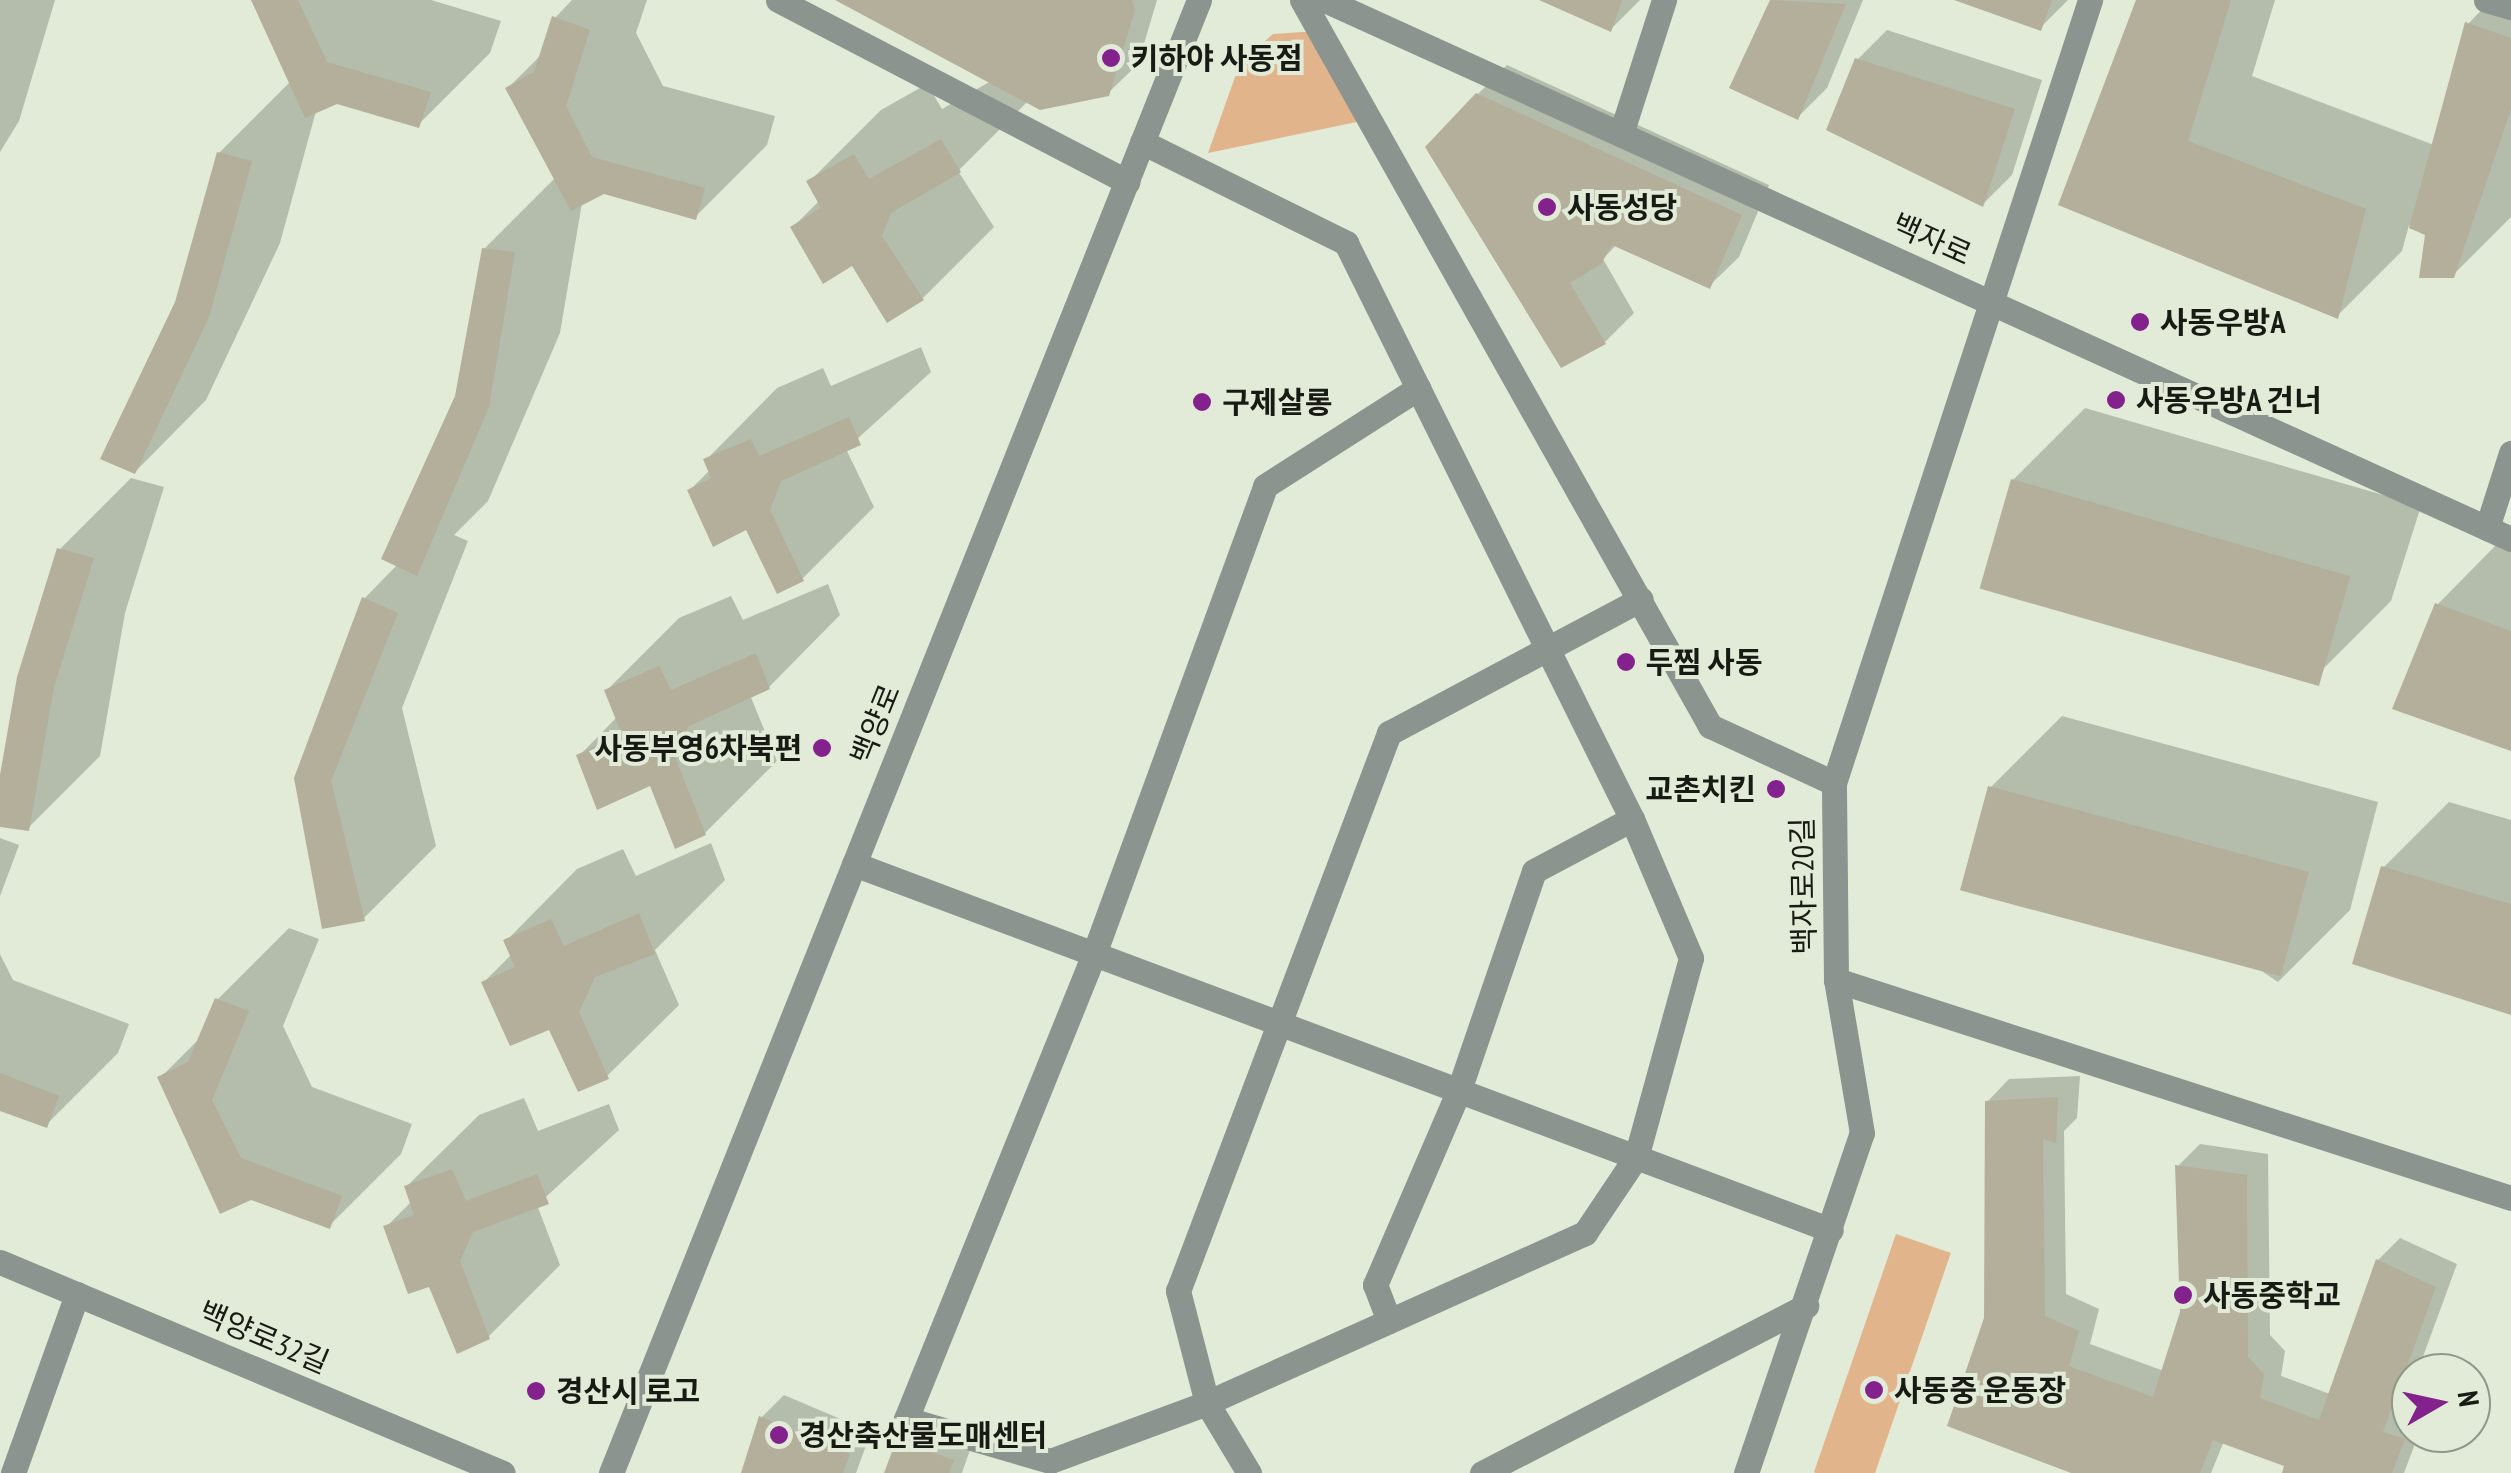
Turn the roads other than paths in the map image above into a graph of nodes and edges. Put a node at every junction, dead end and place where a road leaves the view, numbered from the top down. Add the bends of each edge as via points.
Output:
1 (778, 0) edge
2 (1200, 0) edge
3 (1302, 0) edge
4 (1324, 0) edge
5 (1664, 0) edge
6 (2090, 0) edge
7 (2486, 0) edge
8 (2511, 7) edge
9 (1621, 134) junction
10 (1142, 142) junction
11 (1126, 182) junction
12 (1993, 302) junction
13 (1418, 388) junction
14 (2511, 452) edge
15 (2487, 528) junction
16 (2511, 539) edge
17 (1641, 599) junction
18 (1547, 648) junction
19 (1834, 784) junction
20 (1632, 819) junction
21 (854, 864) junction
22 (1094, 954) junction
23 (1836, 980) junction
24 (1281, 1024) junction
25 (1459, 1090) junction
26 (1636, 1157) junction
27 (2511, 1198) edge
28 (1831, 1230) junction
29 (0, 1262) edge
30 (77, 1294) junction
31 (1806, 1306) junction
32 (1389, 1321) junction
33 (1207, 1403) junction
34 (16, 1468) edge
35 (503, 1473) edge
36 (611, 1473) edge
37 (1249, 1473) edge
38 (1482, 1473) edge
39 (1746, 1473) edge

1 - 11 street
2 - 10 street, 백양로
3 - 17 street
4 - 9 street, 백자로
5 - 9 street
6 - 12 street, 백자로20길
7 - 8 street
9 - 12 street, 백자로
10 - 11 street, 백양로
10 - 13 street via 1346,243
11 - 21 street, 백양로
12 - 15 street, 백자로
12 - 19 street, 백자로20길
13 - 18 street
13 - 22 street via 1266,486
14 - 15 street
15 - 16 street, 백자로
17 - 18 street
17 - 19 street via 1710,726
18 - 20 street
18 - 24 street via 1389,733
19 - 23 street, 백자로20길
20 - 25 street via 1534,871
20 - 26 street via 1692,958
21 - 22 street
21 - 36 street, 백양로
22 - 24 street
22 - 33 street via 906,1418 1050,1462
23 - 27 street
23 - 28 street, 백자로20길 via 1862,1134
24 - 25 street
24 - 33 street via 1178,1291
25 - 26 street
25 - 32 street via 1375,1286
26 - 28 street
26 - 32 street via 1584,1234
28 - 31 street, 백자로20길
29 - 30 street, 백양로32길
30 - 34 street
30 - 35 street, 백양로32길
31 - 38 street
31 - 39 street, 백자로20길
32 - 33 street
33 - 37 street

